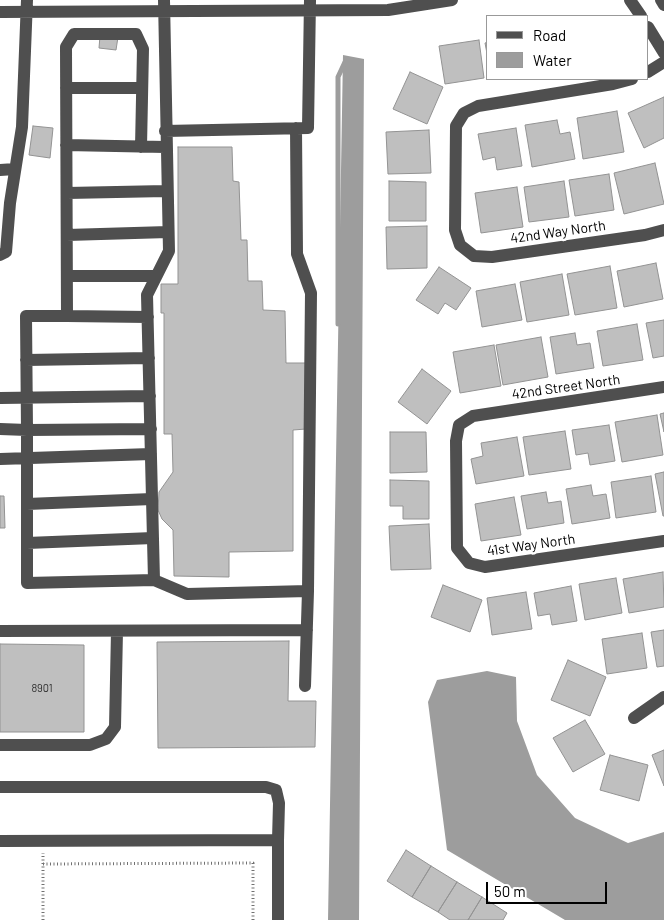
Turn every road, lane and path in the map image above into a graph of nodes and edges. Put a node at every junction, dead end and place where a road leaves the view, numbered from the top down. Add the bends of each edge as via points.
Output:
1 (452, 0) edge
2 (630, 0) edge
3 (661, 0) edge
4 (436, 2) edge
5 (310, 5) edge
6 (664, 5) edge
7 (27, 6) edge
8 (164, 6) edge
9 (0, 12) edge
10 (640, 15) edge
11 (649, 30) edge
12 (664, 53) edge
13 (664, 62) edge
14 (649, 71) edge
15 (628, 80) edge
16 (66, 88) junction
17 (142, 88) junction
18 (296, 128) junction
19 (165, 131) junction
20 (66, 146) junction
21 (141, 147) junction
22 (165, 147) junction
23 (15, 169) junction
24 (0, 170) edge
25 (166, 191) junction
26 (67, 193) junction
27 (664, 230) edge
28 (168, 232) junction
29 (67, 235) junction
30 (0, 255) edge
31 (67, 276) junction
32 (156, 276) junction
33 (67, 316) junction
34 (148, 317) junction
35 (149, 358) junction
36 (26, 360) junction
37 (664, 387) edge
38 (150, 396) junction
39 (0, 398) edge
40 (26, 398) junction
41 (473, 416) joint
42 (0, 429) edge
43 (150, 429) junction
44 (27, 430) junction
45 (151, 454) junction
46 (0, 459) edge
47 (27, 459) junction
48 (152, 499) junction
49 (27, 504) junction
50 (153, 538) junction
51 (664, 541) edge
52 (27, 543) junction
53 (154, 580) junction
54 (308, 590) junction
55 (307, 630) junction
56 (0, 631) edge
57 (117, 631) junction
58 (305, 686) dead end
59 (664, 697) edge
60 (634, 718) dead end
61 (0, 746) edge
62 (0, 787) edge
63 (278, 840) junction
64 (0, 841) edge
65 (35, 851) dead end
66 (43, 864) junction
67 (43, 920) edge
68 (253, 920) edge
69 (278, 920) edge

1 - 4 street
2 - 10 street
3 - 6 street
4 - 5 street via 388,10
5 - 8 street
5 - 18 street via 308,128
7 - 8 street
7 - 9 street
7 - 23 street via 22,127
8 - 19 street
11 - 12 street
13 - 14 street
15 - 27 street, 42nd Way North via 478,106 464,113 456,126 455,230 460,245 474,256 492,257
16 - 17 street
16 - 17 street via 66,47 74,34 136,34 143,49
16 - 20 street
17 - 21 street
18 - 19 street
18 - 54 street via 296,254 311,293
19 - 22 street
20 - 21 street
20 - 26 street
21 - 22 street
22 - 25 street
23 - 24 street
23 - 30 street via 6,252
25 - 26 street
25 - 28 street
26 - 29 street
28 - 29 street
28 - 32 street via 169,251
29 - 31 street
31 - 32 street
31 - 33 street
32 - 34 street via 147,295
33 - 34 street
33 - 36 street via 26,316
34 - 35 street
35 - 36 street
35 - 38 street
36 - 40 street
37 - 41 street, 42nd Street North
38 - 40 street
38 - 43 street
39 - 40 street
40 - 44 street
41 - 51 street, 41st Way North via 459,425 456,440 457,548 469,563 485,568
42 - 44 street
43 - 44 street
43 - 45 street
44 - 47 street
45 - 47 street
45 - 48 street
46 - 47 street
47 - 49 street
48 - 49 street
48 - 50 street
49 - 52 street
50 - 52 street
50 - 53 street
52 - 53 street via 27,583
53 - 54 street via 187,594
54 - 55 street
55 - 57 street
55 - 58 street
56 - 57 street
57 - 61 street via 115,727 106,740 90,745
59 - 60 street
62 - 63 street via 266,787 276,790 279,803
63 - 64 street
63 - 69 street
65 - 66 path via 43,850
66 - 67 path
66 - 68 path via 252,863

